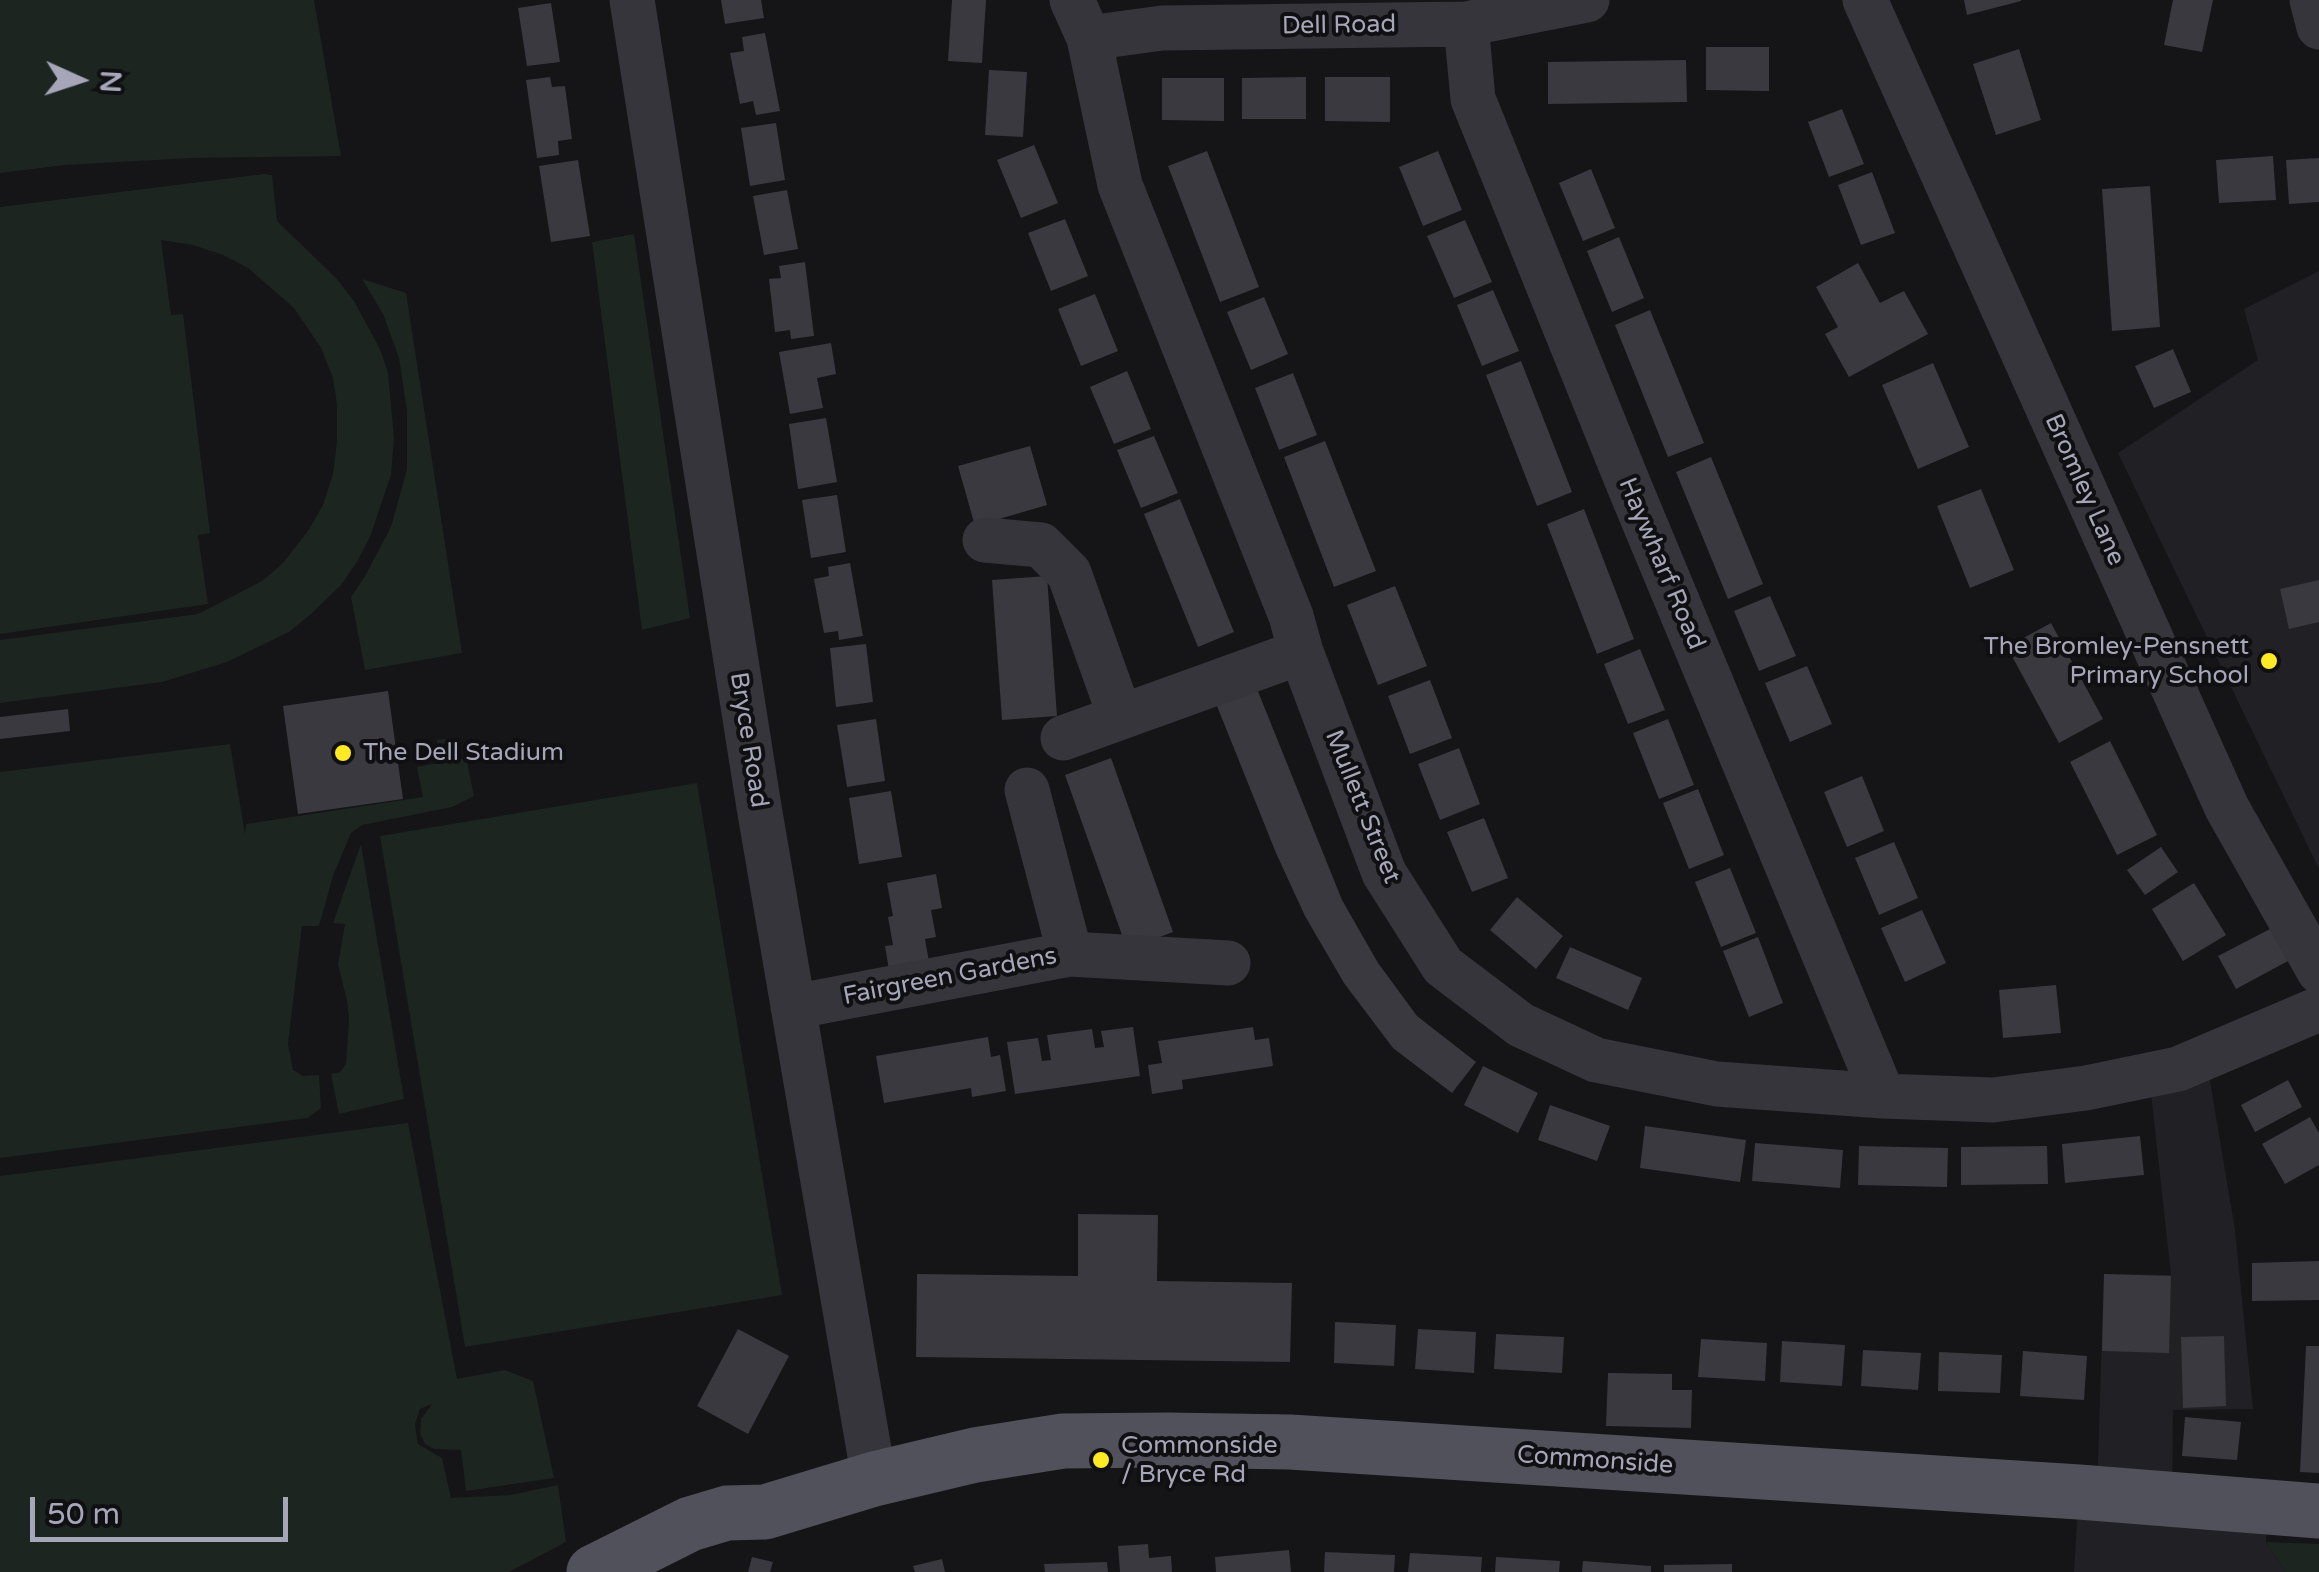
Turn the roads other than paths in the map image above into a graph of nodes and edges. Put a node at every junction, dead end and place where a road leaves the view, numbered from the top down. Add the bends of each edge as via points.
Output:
1 (632, 0) edge
2 (1587, 0) edge
3 (1865, 0) edge
4 (2312, 0) edge
5 (1081, 19) edge
6 (1466, 24) junction
7 (2319, 27) edge
8 (986, 540) dead end
9 (1301, 652) junction
10 (1120, 716) junction
11 (1063, 738) dead end
12 (1027, 790) dead end
13 (1070, 954) junction
14 (1228, 963) dead end
15 (2319, 971) edge
16 (793, 1007) junction
17 (2319, 1009) edge
18 (1882, 1096) junction
19 (874, 1479) junction
20 (2319, 1511) edge
21 (765, 1512) junction
22 (594, 1572) edge
23 (662, 1572) edge

1 - 16 street, Bryce Road
2 - 6 street, Dell Road
3 - 15 street, Bromley Lane via 2227,808
4 - 7 street
5 - 6 street, Dell Road via 1162,28
5 - 9 street, Mullett Street via 1120,185
6 - 18 street, Haywharf Road via 1473,99
8 - 10 street via 1041,545 1070,573
9 - 10 street
9 - 18 street, Mullett Street via 1384,873 1443,966 1521,1026 1596,1060 1717,1084
10 - 11 street
12 - 13 street
13 - 14 street, Fairgreen Gardens
13 - 16 street, Fairgreen Gardens
16 - 19 street, Bryce Road
17 - 18 street, Mullett Street via 2178,1069 2118,1082 1993,1100
19 - 20 main road, Commonside via 1063,1441 1272,1442
19 - 21 main road, Commonside
21 - 22 main road via 690,1524
21 - 23 main road via 731,1541

